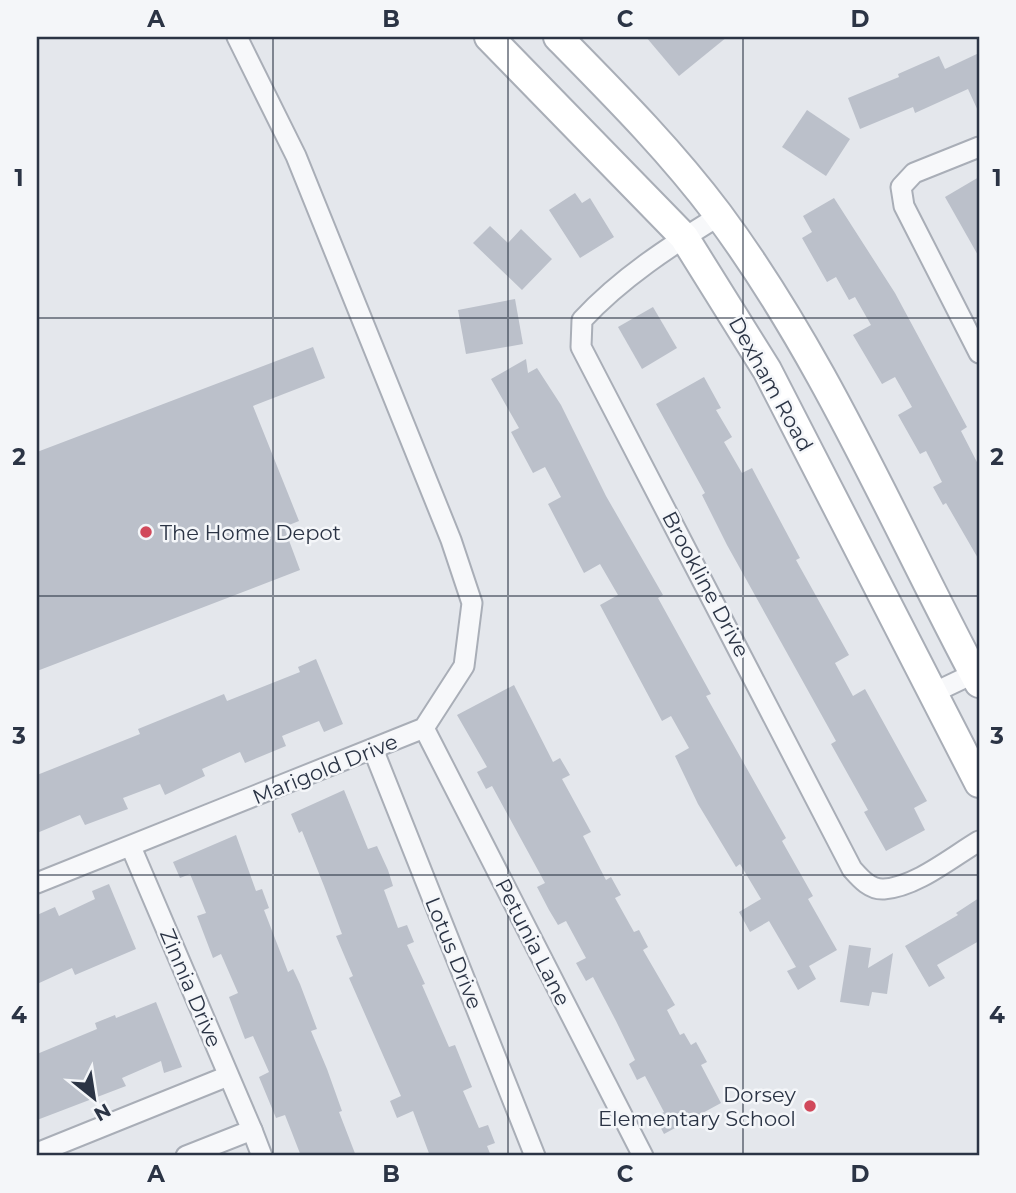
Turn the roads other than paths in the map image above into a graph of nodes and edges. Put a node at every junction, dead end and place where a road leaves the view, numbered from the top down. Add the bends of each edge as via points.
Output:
1 (237, 37) edge
2 (489, 37) edge
3 (558, 37) edge
4 (979, 147) edge
5 (719, 216) junction
6 (684, 237) junction
7 (979, 353) edge
8 (978, 676) edge
9 (933, 693) junction
10 (424, 728) junction
11 (373, 749) junction
12 (979, 783) edge
13 (979, 841) edge
14 (131, 847) junction
15 (37, 883) edge
16 (228, 1076) junction
17 (252, 1130) junction
18 (37, 1153) edge
19 (186, 1156) edge
20 (262, 1156) edge
21 (535, 1156) edge
22 (643, 1156) edge

1 - 10 street, Marigold Drive via 296,156 472,603 464,666
2 - 6 street, Dexham Road
3 - 5 street via 639,118
4 - 7 street via 914,173 901,187 904,206
5 - 6 street, Brookline Drive
5 - 8 street via 814,365
6 - 9 street, Dexham Road via 767,370
6 - 13 street, Brookline Drive via 600,300 582,320 581,347 852,869 865,883 883,890 912,881
8 - 9 street
9 - 12 street, Dexham Road
10 - 11 street, Marigold Drive
10 - 22 street, Petunia Lane
11 - 14 street, Marigold Drive
11 - 21 street, Lotus Drive
14 - 15 street, Marigold Drive
14 - 16 street, Zinnia Drive
16 - 17 street, Zinnia Drive
16 - 18 street
17 - 19 street
17 - 20 street, Zinnia Drive

